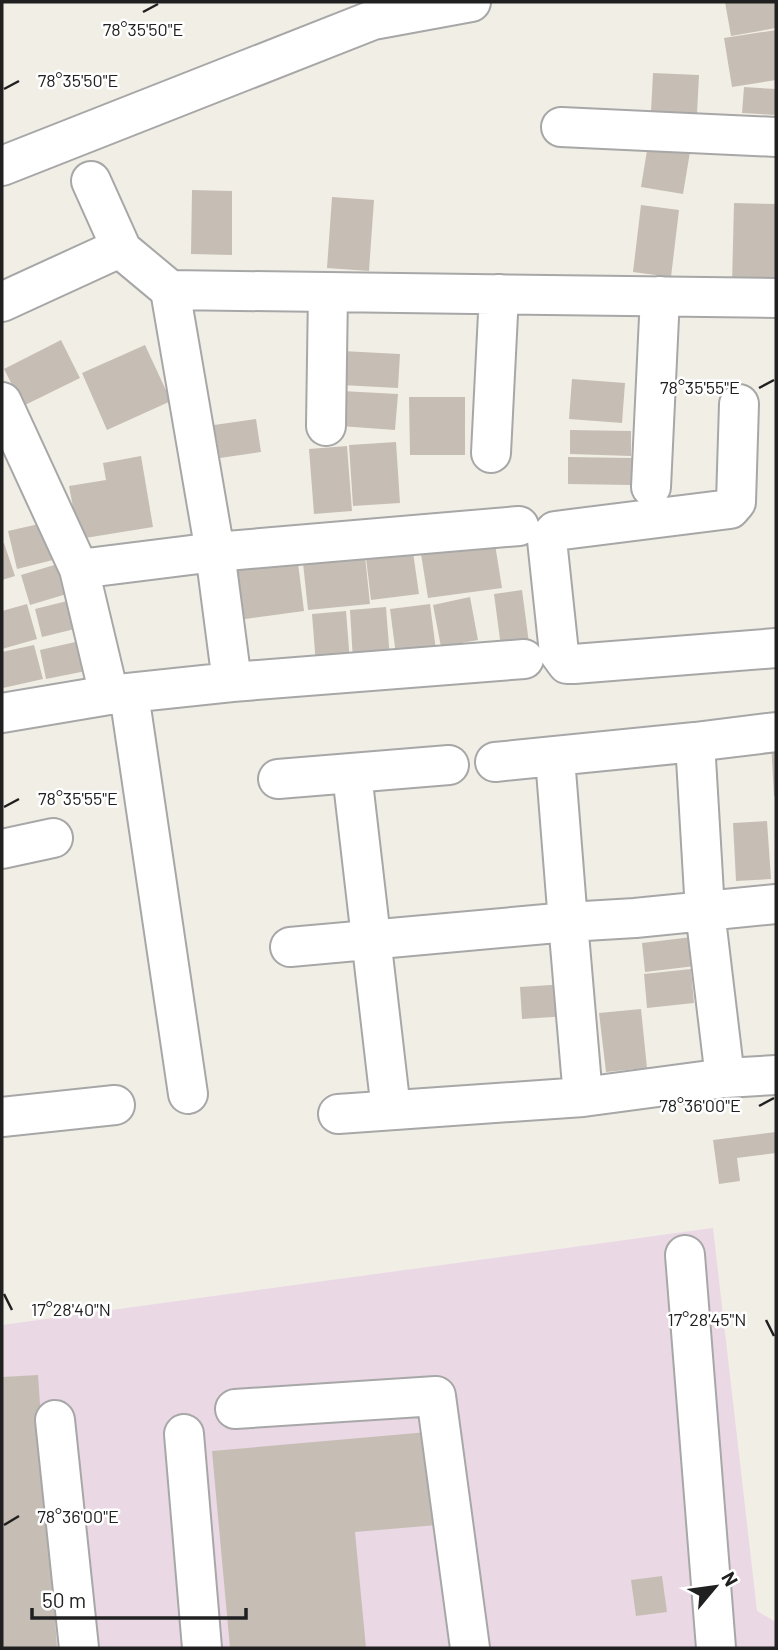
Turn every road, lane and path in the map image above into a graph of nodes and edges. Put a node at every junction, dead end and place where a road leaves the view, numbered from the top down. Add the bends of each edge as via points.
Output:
1 (471, 2) edge
2 (561, 127) dead end
3 (776, 137) edge
4 (2, 166) edge
5 (92, 181) dead end
6 (122, 250) junction
7 (170, 290) junction
8 (328, 292) junction
9 (499, 294) junction
10 (660, 296) junction
11 (776, 298) edge
12 (2, 302) edge
13 (2, 402) edge
14 (739, 404) dead end
15 (326, 426) dead end
16 (491, 453) dead end
17 (652, 486) dead end
18 (519, 526) dead end
19 (215, 552) junction
20 (79, 569) junction
21 (776, 648) edge
22 (524, 659) dead end
23 (232, 682) junction
24 (119, 695) junction
25 (2, 713) edge
26 (776, 732) edge
27 (695, 742) junction
28 (555, 758) junction
29 (495, 762) dead end
30 (449, 765) dead end
31 (352, 774) junction
32 (278, 779) dead end
33 (53, 838) dead end
34 (2, 849) edge
35 (776, 904) edge
36 (705, 911) junction
37 (568, 922) junction
38 (372, 940) junction
39 (289, 947) dead end
40 (776, 1075) edge
41 (725, 1078) junction
42 (188, 1094) dead end
43 (583, 1097) junction
44 (115, 1105) dead end
45 (391, 1110) junction
46 (338, 1114) dead end
47 (2, 1117) edge
48 (685, 1255) dead end
49 (234, 1409) dead end
50 (55, 1420) dead end
51 (184, 1434) dead end
52 (79, 1648) edge
53 (202, 1648) edge
54 (470, 1648) edge
55 (716, 1648) edge

1 - 4 street via 373,20
2 - 3 street
5 - 6 street
6 - 7 street
6 - 12 street
7 - 8 street
7 - 19 street
8 - 9 street
8 - 15 street
9 - 10 street
9 - 16 street
10 - 11 street
10 - 17 street
13 - 20 street
14 - 21 street via 736,502 730,509 550,535 559,653 567,664 574,664
18 - 19 street
19 - 20 street
19 - 23 street
20 - 24 street
22 - 23 street
23 - 24 street
24 - 25 street
24 - 42 street
26 - 27 street
27 - 28 street
27 - 36 street
28 - 29 street
28 - 37 street
30 - 31 street
31 - 32 street
31 - 38 street
33 - 34 street
35 - 36 street
36 - 37 street
36 - 41 street
37 - 38 street
37 - 43 street
38 - 39 street
38 - 45 street
40 - 41 street
41 - 43 street
43 - 45 street
44 - 47 street
45 - 46 street
48 - 55 street
49 - 54 street via 436,1396
50 - 52 street
51 - 53 street

